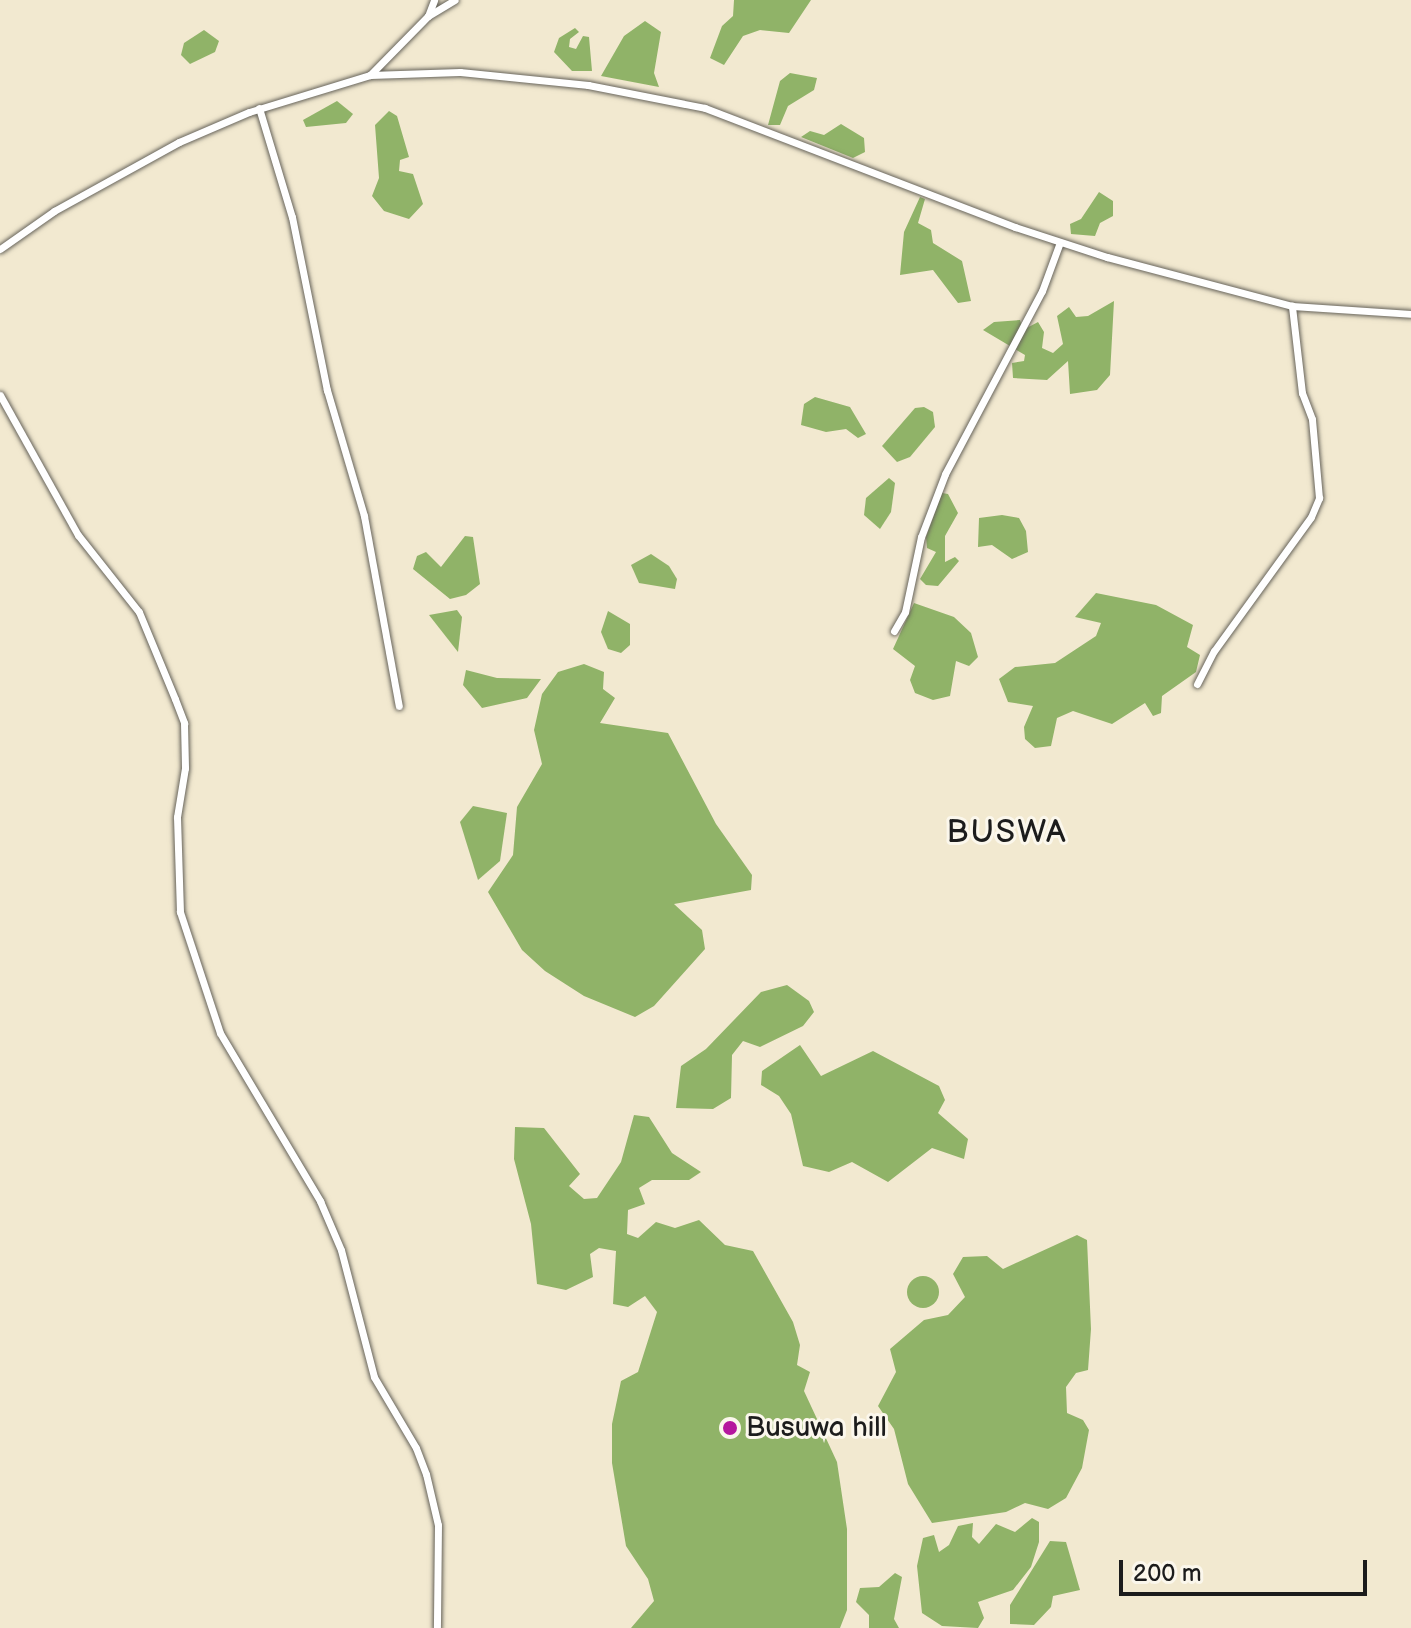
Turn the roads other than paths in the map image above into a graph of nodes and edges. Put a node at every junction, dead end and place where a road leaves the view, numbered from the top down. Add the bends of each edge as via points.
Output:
1 (434, 0) edge
2 (455, 0) edge
3 (428, 16) junction
4 (370, 75) junction
5 (259, 108) junction
6 (1060, 242) junction
7 (0, 249) edge
8 (1292, 306) junction
9 (1411, 314) edge
10 (0, 395) edge
11 (894, 631) dead end
12 (1197, 684) dead end
13 (399, 706) dead end
14 (437, 1628) edge

1 - 3 street
2 - 3 street
3 - 4 street
4 - 5 street
4 - 6 street via 421,71 527,77 705,108
5 - 7 street via 179,142 54,211
5 - 13 street via 292,217 327,390 364,516
6 - 8 street
6 - 11 street via 1042,291 945,474 921,537 905,612
8 - 9 street
8 - 12 street via 1302,393 1312,419 1319,498
10 - 14 street via 78,535 139,612 184,723 185,768 177,817 180,912 220,1033 320,1201 341,1250 374,1377 421,1461 438,1525

